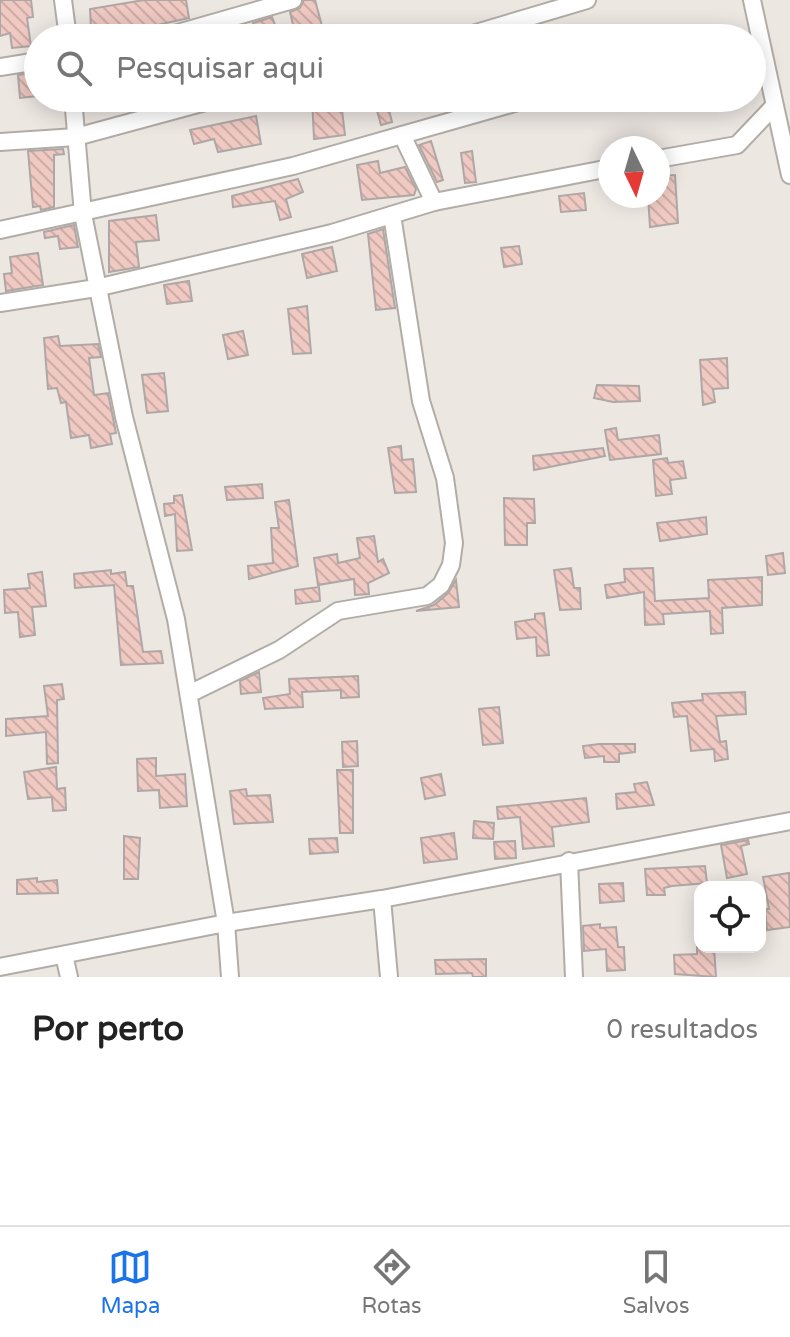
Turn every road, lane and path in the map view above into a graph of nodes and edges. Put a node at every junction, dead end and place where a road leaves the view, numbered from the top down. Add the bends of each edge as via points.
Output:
1 (63, 0) edge
2 (293, 0) edge
3 (587, 0) edge
4 (752, 0) edge
5 (66, 24) edge
6 (209, 24) edge
7 (506, 24) edge
8 (753, 24) edge
9 (24, 63) edge
10 (0, 67) edge
11 (766, 78) edge
12 (774, 106) junction
13 (74, 112) edge
14 (168, 112) edge
15 (483, 112) edge
16 (402, 135) junction
17 (76, 137) junction
18 (0, 142) edge
19 (670, 157) edge
20 (598, 170) edge
21 (790, 175) edge
22 (434, 202) junction
23 (83, 214) junction
24 (392, 215) junction
25 (0, 230) edge
26 (96, 288) junction
27 (0, 303) edge
28 (189, 694) junction
29 (790, 821) edge
30 (569, 861) junction
31 (382, 899) junction
32 (226, 923) junction
33 (64, 955) junction
34 (0, 967) edge
35 (69, 977) edge
36 (230, 977) edge
37 (389, 977) edge
38 (574, 977) edge

1 - 5 street
2 - 6 street
3 - 7 street
4 - 8 street
9 - 10 street
11 - 12 street
12 - 19 street via 737,145
12 - 21 street
13 - 17 street
14 - 17 street
15 - 16 street
16 - 22 street
16 - 23 street
17 - 18 street
17 - 23 street
20 - 22 street
22 - 24 street
23 - 25 street
23 - 26 street
24 - 26 street
24 - 28 street via 421,401 445,478 454,543 451,565 441,585 427,596 338,611 279,650
26 - 27 street
26 - 28 street via 176,619
28 - 32 street
29 - 30 street
30 - 31 street
30 - 38 street
31 - 32 street
31 - 37 street
32 - 33 street
32 - 36 street
33 - 34 street
33 - 35 street

